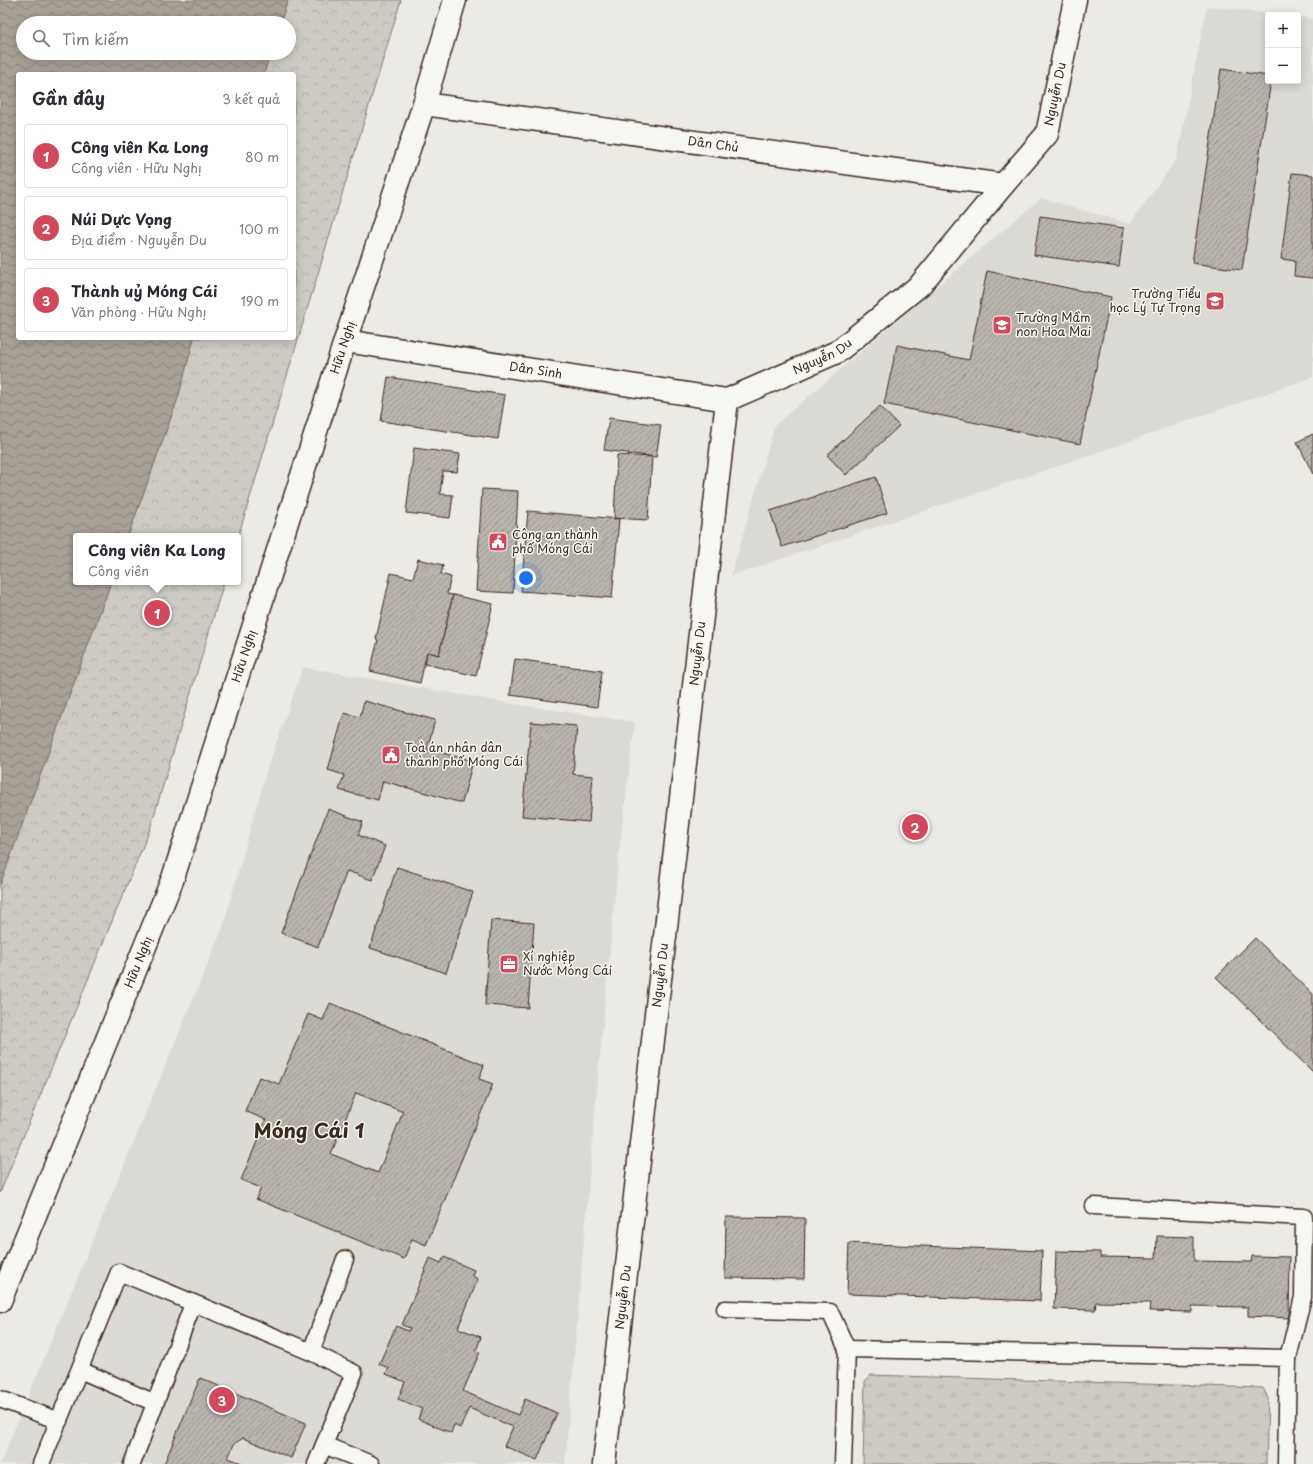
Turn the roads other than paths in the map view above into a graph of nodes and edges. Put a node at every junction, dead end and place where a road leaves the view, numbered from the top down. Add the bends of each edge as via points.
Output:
1 (455, 0) edge
2 (1075, 0) edge
3 (424, 104) junction
4 (1003, 185) junction
5 (345, 341) junction
6 (726, 400) junction
7 (1094, 1206) dead end
8 (345, 1259) dead end
9 (0, 1301) edge
10 (193, 1304) junction
11 (725, 1309) dead end
12 (847, 1349) junction
13 (311, 1352) junction
14 (1288, 1358) junction
15 (80, 1370) junction
16 (0, 1398) edge
17 (155, 1403) junction
18 (59, 1421) junction
19 (324, 1444) junction
20 (41, 1464) edge
21 (132, 1464) edge
22 (316, 1464) edge
23 (371, 1464) edge
24 (604, 1464) edge
25 (843, 1464) edge
26 (1286, 1464) edge

1 - 3 street, Hữu Nghị
2 - 4 street, Nguyễn Du via 1047,134
3 - 4 street, Dân Chủ
3 - 5 street, Hữu Nghị
4 - 6 street, Nguyễn Du via 920,285 837,352
5 - 6 street, Dân Sinh
5 - 9 street, Hữu Nghị via 173,878
6 - 24 street, Nguyễn Du
7 - 14 lane via 1304,1217 1303,1297
8 - 13 lane
10 - 13 lane
10 - 15 lane via 119,1272
10 - 17 lane
11 - 12 lane via 830,1312
12 - 14 lane
12 - 25 lane
13 - 19 lane via 354,1373
14 - 26 lane
15 - 17 lane
15 - 18 lane
16 - 18 lane
17 - 21 lane
18 - 20 lane
19 - 22 lane
19 - 23 lane

